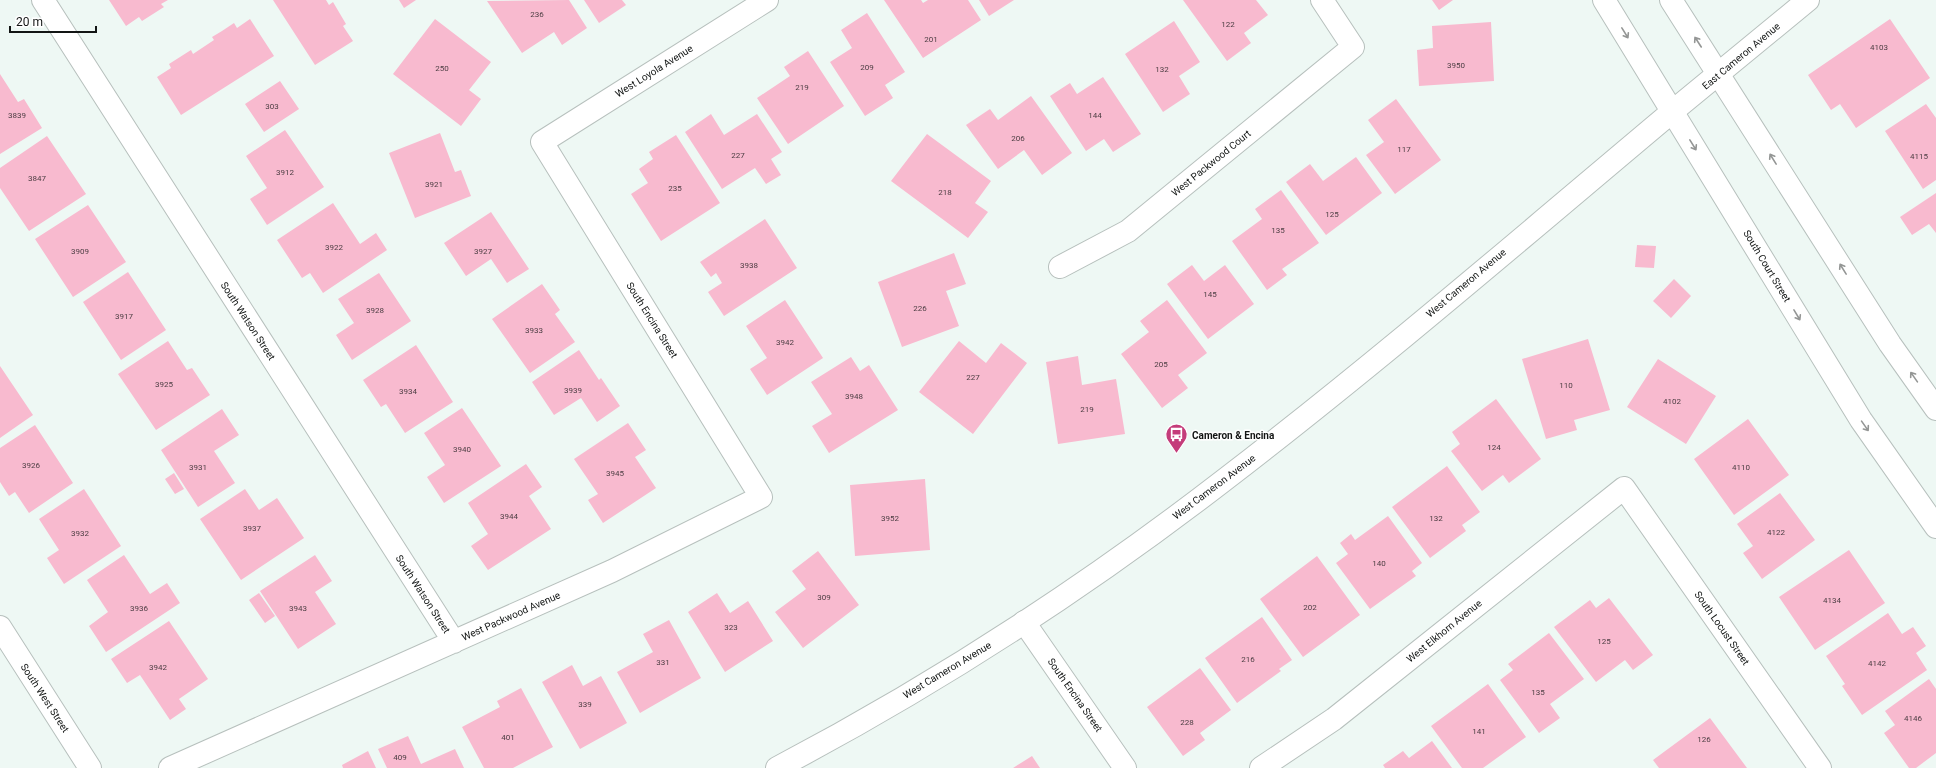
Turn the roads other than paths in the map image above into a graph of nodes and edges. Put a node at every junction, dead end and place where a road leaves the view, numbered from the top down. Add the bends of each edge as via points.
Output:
1 (43, 0) edge
2 (767, 0) edge
3 (1322, 0) edge
4 (1604, 0) edge
5 (1672, 0) edge
6 (1808, 0) edge
7 (1720, 75) junction
8 (1673, 111) junction
9 (542, 142) joint
10 (1060, 267) dead end
11 (1936, 409) edge
12 (1624, 488) joint
13 (762, 497) joint
14 (1936, 527) edge
15 (1024, 622) junction
16 (0, 627) edge
17 (454, 642) junction
18 (90, 768) edge
19 (170, 768) edge
20 (777, 768) edge
21 (1125, 768) edge
22 (1261, 768) edge
23 (1820, 768) edge

1 - 17 street, South Watson Street
2 - 9 street, West Loyola Avenue
3 - 10 street, West Packwood Court via 1353,47 1128,231
4 -> 8 street, South Court Street
7 -> 5 street
6 - 7 street, East Cameron Avenue
7 - 8 street, East Cameron Avenue
11 -> 7 street via 1890,344
8 -> 14 street, South Court Street via 1861,420
8 - 15 street, West Cameron Avenue via 1364,369 1223,481
9 - 13 street, South Encina Street
12 - 22 street, West Elkhorn Avenue via 1334,719
12 - 23 street, South Locust Street
13 - 17 street, West Packwood Avenue via 612,571
15 - 20 street, West Cameron Avenue via 904,696
15 - 21 street, South Encina Street
16 - 18 street, South West Street
17 - 19 street, West Packwood Avenue

